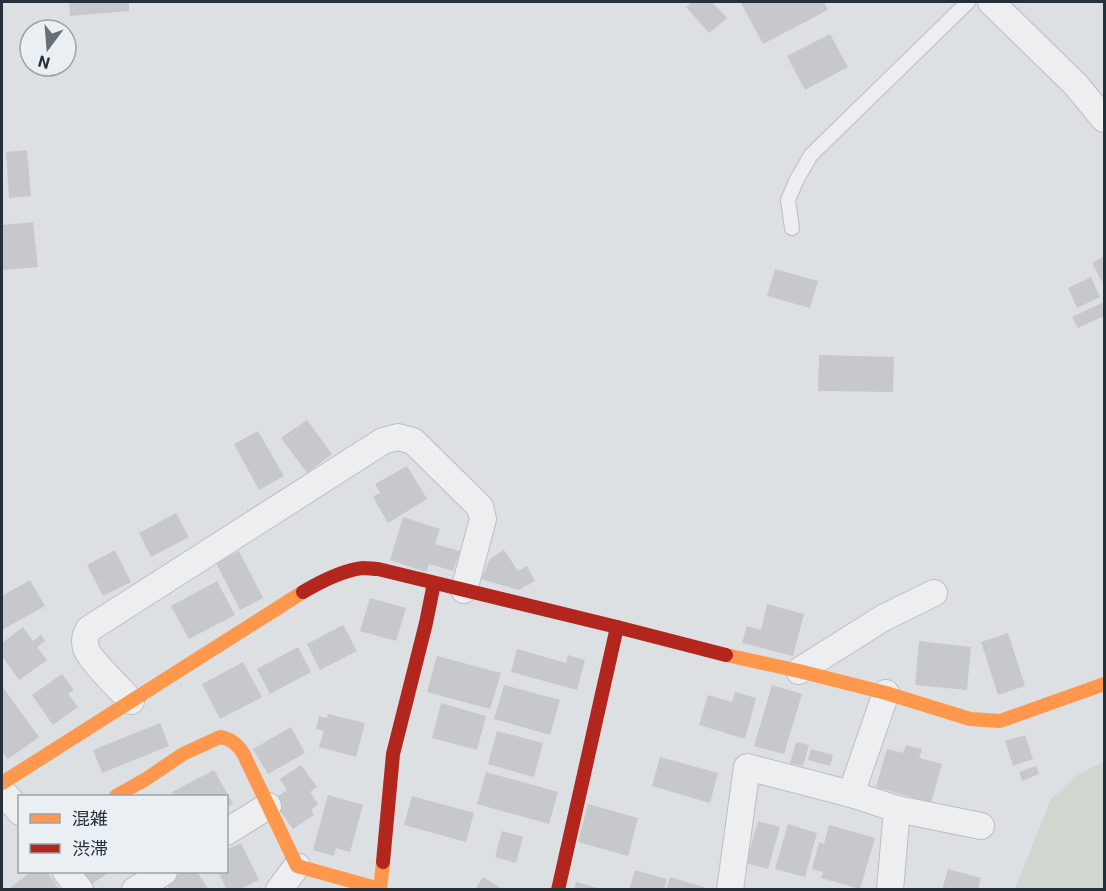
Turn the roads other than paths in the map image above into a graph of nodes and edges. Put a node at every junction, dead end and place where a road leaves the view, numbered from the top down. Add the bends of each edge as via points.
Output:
1 (968, 2) edge
2 (991, 2) edge
3 (1104, 119) edge
4 (792, 228) dead end
5 (434, 583) junction
6 (464, 590) junction
7 (934, 593) dead end
8 (617, 627) junction
9 (799, 671) junction
10 (1104, 684) edge
11 (886, 693) junction
12 (131, 701) junction
13 (2, 783) edge
14 (2, 791) edge
15 (851, 794) junction
16 (118, 795) edge
17 (268, 806) junction
18 (897, 808) junction
19 (18, 810) edge
20 (981, 826) dead end
21 (228, 831) edge
22 (297, 866) junction
23 (67, 873) edge
24 (162, 873) edge
25 (380, 889) edge
26 (80, 890) edge
27 (135, 890) edge
28 (279, 890) edge
29 (558, 890) edge
30 (730, 890) edge
31 (890, 890) edge

1 - 4 lane via 811,155 788,200
2 - 3 street
5 - 6 street
5 - 12 street via 363,568 321,581
5 - 25 street via 393,754
6 - 8 street
6 - 12 street via 482,511 413,441 398,436 383,441 89,629 85,637 88,654
7 - 9 street via 883,618
8 - 9 street
8 - 29 street
9 - 11 street
10 - 11 street via 1000,722 970,719
11 - 15 street
12 - 13 street
14 - 19 street
15 - 18 street
15 - 30 street via 747,767
16 - 17 street via 183,754 226,737 239,746
17 - 21 street
17 - 22 street
18 - 20 street
18 - 31 street
22 - 25 street
22 - 28 street
23 - 26 street
24 - 27 street

